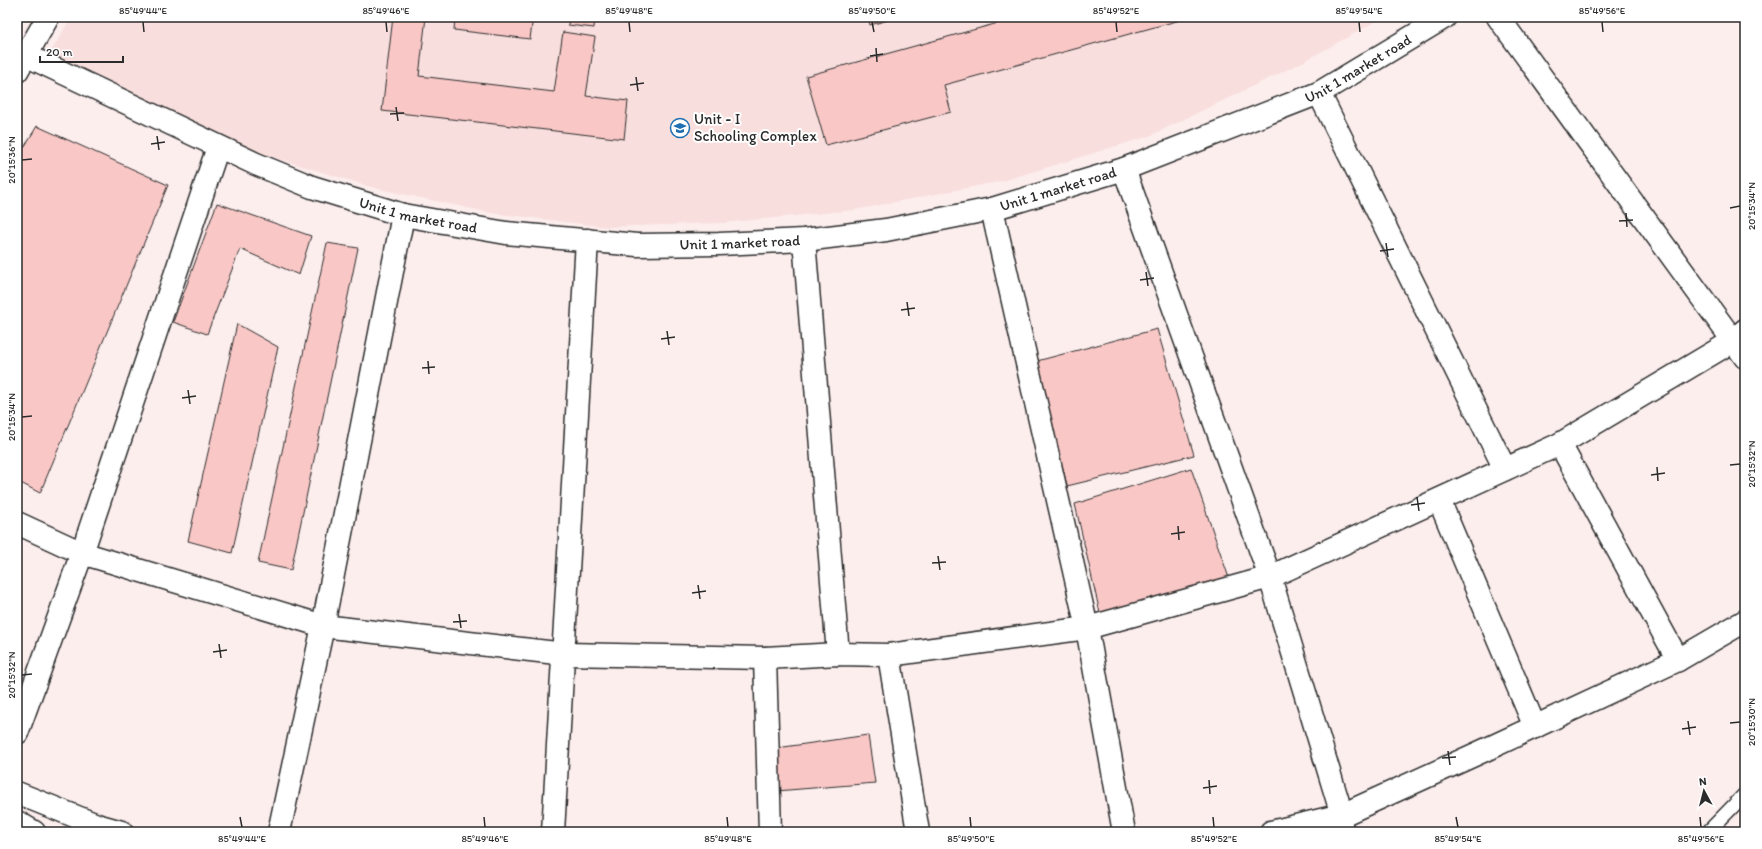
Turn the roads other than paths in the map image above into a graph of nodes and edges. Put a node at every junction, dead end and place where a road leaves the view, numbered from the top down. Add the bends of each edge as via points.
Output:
1 (48, 17) edge
2 (1445, 17) edge
3 (1498, 17) edge
4 (20, 59) edge
5 (1319, 93) junction
6 (218, 147) junction
7 (1124, 169) junction
8 (992, 210) junction
9 (403, 215) junction
10 (587, 240) junction
11 (804, 240) junction
12 (1741, 343) edge
13 (1560, 444) junction
14 (1505, 469) junction
15 (1439, 500) junction
16 (17, 523) edge
17 (82, 553) junction
18 (1270, 577) junction
19 (1745, 620) edge
20 (323, 626) junction
21 (1087, 628) junction
22 (565, 654) junction
23 (838, 654) junction
24 (889, 654) junction
25 (765, 658) junction
26 (1678, 660) junction
27 (1535, 727) junction
28 (17, 733) edge
29 (17, 793) edge
30 (1745, 794) edge
31 (17, 822) edge
32 (1345, 823) edge
33 (34, 832) edge
34 (122, 832) edge
35 (279, 832) edge
36 (553, 832) edge
37 (770, 832) edge
38 (918, 832) edge
39 (1124, 832) edge
40 (1271, 832) edge
41 (1708, 832) edge

1 - 4 street
2 - 5 street, Unit 1 market road
3 - 12 street
4 - 6 street, Unit 1 market road
5 - 7 street, Unit 1 market road
5 - 14 street
6 - 9 street, Unit 1 market road via 312,187
6 - 17 street
7 - 8 street, Unit 1 market road
7 - 18 street
8 - 11 street, Unit 1 market road via 886,230
8 - 21 street
9 - 10 street, Unit 1 market road via 506,233
9 - 20 street
10 - 11 street, Unit 1 market road via 644,245
10 - 22 street
11 - 23 street
12 - 13 street
13 - 14 street
13 - 26 street
14 - 15 street
15 - 18 street
15 - 27 street
16 - 17 street
17 - 20 street
17 - 28 street
18 - 21 street
18 - 32 street
19 - 26 street
20 - 22 street
20 - 35 street
21 - 24 street
21 - 39 street
22 - 25 street
22 - 36 street
23 - 24 street
23 - 25 street
24 - 38 street
25 - 37 street
26 - 27 street
27 - 32 street
29 - 34 street via 97,825
30 - 41 lane
31 - 33 street
32 - 40 street

